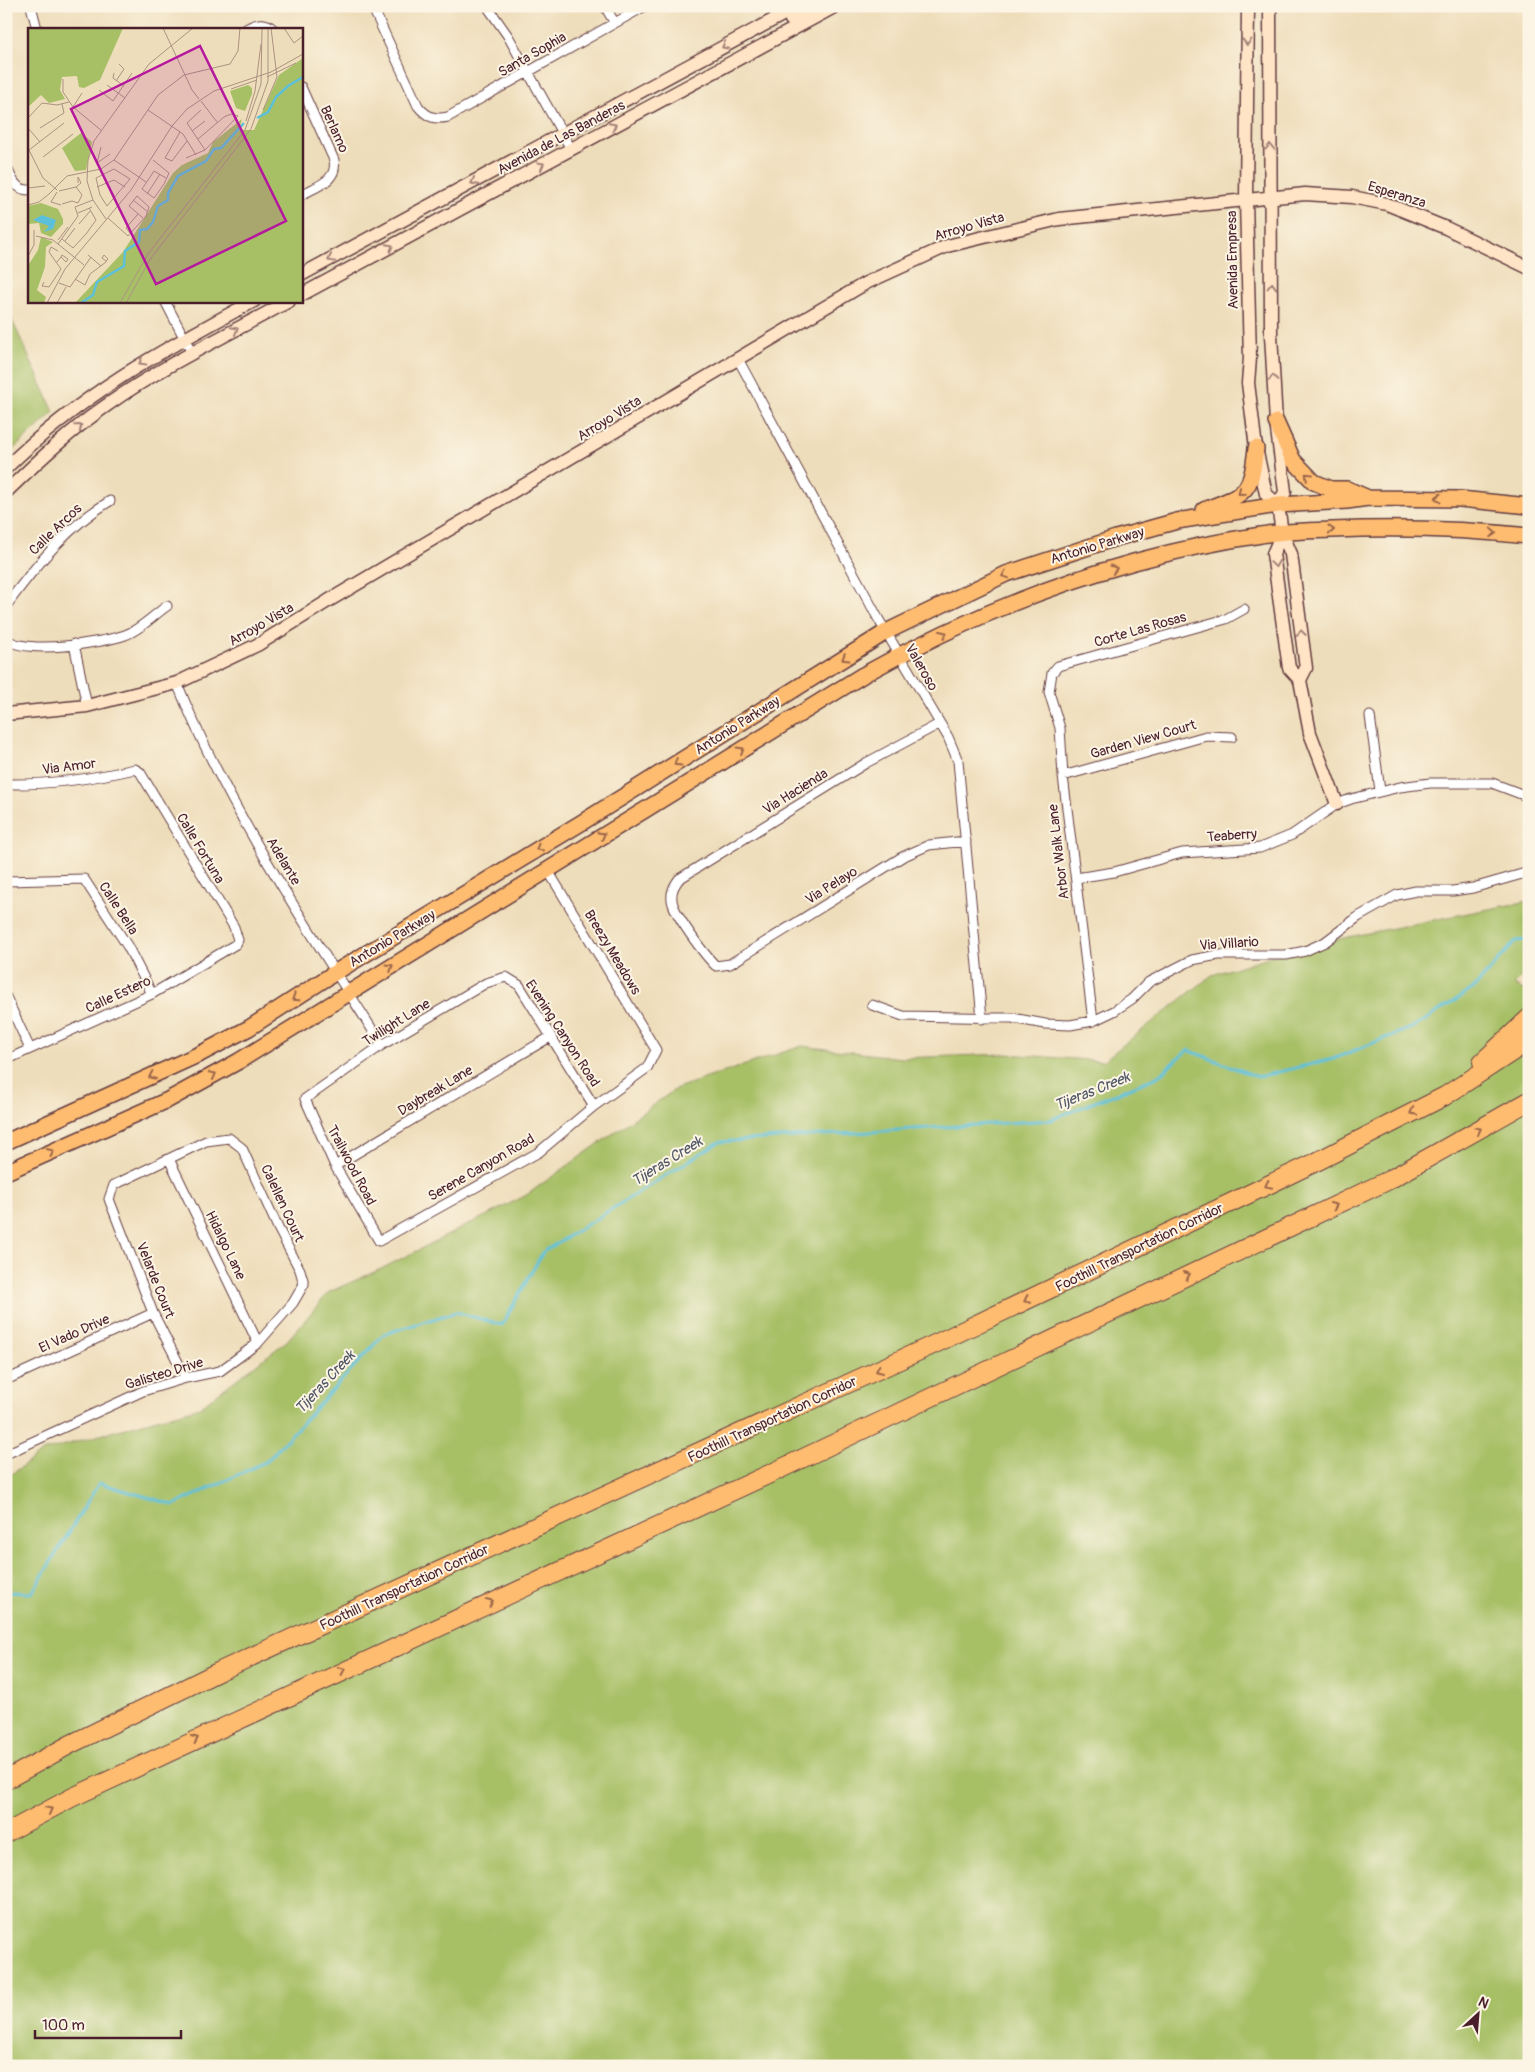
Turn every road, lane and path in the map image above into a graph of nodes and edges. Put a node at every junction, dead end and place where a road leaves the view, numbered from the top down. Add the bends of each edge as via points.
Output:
1 (31, 6) edge
2 (372, 6) edge
3 (487, 6) edge
4 (605, 6) edge
5 (645, 6) edge
6 (799, 6) edge
7 (817, 6) edge
8 (836, 6) edge
9 (1248, 6) edge
10 (1270, 6) edge
11 (614, 22) junction
12 (36, 28) edge
13 (248, 28) edge
14 (271, 28) edge
15 (726, 65) junction
16 (528, 72) junction
17 (302, 89) edge
18 (562, 132) junction
19 (570, 149) junction
20 (6, 166) edge
21 (28, 190) edge
22 (302, 194) edge
23 (1271, 196) junction
24 (1246, 200) junction
25 (1529, 268) edge
26 (302, 274) edge
27 (302, 294) edge
28 (166, 302) edge
29 (252, 302) edge
30 (287, 302) edge
31 (184, 338) junction
32 (192, 353) junction
33 (738, 359) junction
34 (1276, 422) junction
35 (1256, 448) junction
36 (6, 468) edge
37 (6, 492) edge
38 (1368, 498) junction
39 (110, 501) dead end
40 (1278, 505) junction
41 (1529, 506) edge
42 (1177, 521) junction
43 (1282, 533) junction
44 (1529, 536) edge
45 (6, 606) edge
46 (167, 606) dead end
47 (1244, 609) dead end
48 (886, 632) junction
49 (6, 639) edge
50 (74, 644) junction
51 (899, 655) junction
52 (1050, 681) joint
53 (177, 683) junction
54 (87, 706) junction
55 (1370, 716) dead end
56 (7, 717) edge
57 (939, 724) junction
58 (1232, 738) dead end
59 (135, 769) joint
60 (1063, 776) junction
61 (6, 784) edge
62 (1380, 791) junction
63 (1529, 796) edge
64 (1337, 804) junction
65 (966, 841) junction
66 (546, 869) junction
67 (1529, 872) edge
68 (1076, 878) junction
69 (6, 881) edge
70 (236, 944) joint
71 (716, 966) joint
72 (336, 972) junction
73 (506, 977) joint
74 (349, 993) junction
75 (152, 994) junction
76 (6, 997) edge
77 (872, 1005) dead end
78 (1529, 1018) edge
79 (982, 1019) junction
80 (1093, 1021) junction
81 (550, 1037) junction
82 (1529, 1040) edge
83 (382, 1045) junction
84 (30, 1049) junction
85 (656, 1050) joint
86 (6, 1060) edge
87 (1445, 1096) junction
88 (305, 1099) joint
89 (1529, 1101) edge
90 (594, 1106) junction
91 (6, 1142) edge
92 (169, 1159) junction
93 (335, 1166) junction
94 (6, 1172) edge
95 (379, 1241) joint
96 (304, 1284) joint
97 (153, 1313) junction
98 (258, 1344) junction
99 (186, 1378) junction
100 (6, 1380) edge
101 (6, 1454) edge
102 (6, 1780) edge
103 (6, 1834) edge

1 - 12 street
2 - 16 street, Santa Sophia via 418,106 431,118 448,117
3 - 16 street
4 - 11 street
5 - 11 street, Santa Sophia
6 -> 18 main road, Avenida de Las Banderas
7 - 15 main road via 739,50
8 - 15 main road, Avenida de Las Banderas
9 -> 24 main road, Avenida Empresa
23 -> 10 main road, Avenida Empresa
11 - 16 street, Santa Sophia
13 - 14 street via 263,24
19 -> 15 main road, Avenida de Las Banderas
16 - 18 street
17 - 22 street, Berlamo via 336,168 329,180
18 - 19 street
18 -> 26 main road, Avenida de Las Banderas
27 -> 19 main road, Avenida de Las Banderas
20 - 21 street via 14,183
23 - 24 main road, Esperanza
23 - 25 main road, Esperanza via 1352,196 1387,204
34 -> 23 main road, Avenida Empresa via 1271,335
24 - 33 main road, Arroyo Vista via 1059,220 947,246 866,283
24 - 35 main road, Avenida Empresa via 1248,383
28 - 31 street
29 - 31 main road
32 -> 30 main road
31 - 32 street
31 -> 36 main road via 99,389 29,445
37 -> 32 main road via 41,458 109,403
33 - 48 street, Valeroso
33 - 53 main road, Arroyo Vista via 290,626
38 -> 34 main road via 1348,489 1331,489 1314,482 1293,460
34 - 40 main road, Avenida Empresa via 1285,492
35 - 40 main road, Avenida Empresa via 1266,494
35 -> 42 main road via 1252,481 1240,495
38 - 40 main road, Antonio Parkway
41 -> 38 main road, Antonio Parkway via 1460,499
39 - 45 street, Calle Arcos via 90,513 33,569
40 - 42 main road, Antonio Parkway
40 - 43 main road, Avenida Empresa
42 -> 48 main road, Antonio Parkway via 1006,574
43 -> 44 main road, Antonio Parkway via 1398,528
51 -> 43 main road, Antonio Parkway via 1067,582 1184,551
43 - 64 main road, Avenida Empresa via 1273,554 1289,668 1300,680 1310,733
46 - 50 street via 127,634
47 - 52 street, Corte Las Rosas via 1226,619 1058,666
48 - 51 street, Valeroso
48 -> 72 main road, Antonio Parkway
49 - 50 street via 31,646
50 - 54 street
51 - 57 street, Valeroso
66 -> 51 main road, Antonio Parkway
52 - 60 street, Arbor Walk Lane via 1049,692 1060,728
53 - 54 main road, Arroyo Vista
53 - 72 street, Adelante via 225,789
54 - 56 main road, Arroyo Vista
55 - 62 street
57 - 65 street, Valeroso via 958,761
57 - 71 street, Via Hacienda via 866,763 679,879 672,890 672,903 705,957
58 - 60 street, Garden View Court via 1206,736
59 - 61 street, Via Amor via 42,785
59 - 70 street, Calle Fortuna via 144,777 234,927 238,935
60 - 68 street, Arbor Walk Lane
62 - 63 street, Teaberry via 1430,783 1463,782 1492,783
62 - 64 street, Teaberry
64 - 68 street, Teaberry via 1292,835 1260,848 1182,853 1114,872
65 - 71 street, Via Pelayo via 929,845 902,857 730,964
65 - 79 street, Valeroso
74 -> 66 main road, Antonio Parkway
66 - 85 street, Breezy Meadows
67 - 80 street, Via Villario via 1474,888 1397,895 1358,917 1325,942 1305,951 1286,955 1218,955 1192,960 1149,982 1120,1007
68 - 80 street, Arbor Walk Lane
69 - 75 street, Calle Bella via 84,879 128,947
70 - 75 street, Calle Estero
72 - 74 street, Adelante
72 -> 91 main road, Antonio Parkway via 249,1028 202,1053
73 - 81 street, Evening Canyon Road via 519,985
73 - 83 street, Twilight Lane via 486,983
74 - 83 street, Adelante
94 -> 74 main road, Antonio Parkway via 168,1100 239,1061
75 - 84 street, Calle Estero
76 - 84 street
77 - 79 street, Via Villario via 903,1016
78 - 87 highway
79 - 80 street, Via Villario via 1012,1018 1070,1025
81 - 90 street, Evening Canyon Road
81 - 93 street, Daybreak Lane
82 - 87 highway, Foothill Transportation Corridor
83 - 88 street, Twilight Lane
84 - 86 street, Calle Estero
85 - 90 street, Serene Canyon Road via 647,1068
87 -> 102 highway, Foothill Transportation Corridor via 1307,1166 939,1342 220,1671 69,1745
88 - 93 street, Trailwood Road
103 -> 89 highway via 80,1793 776,1470 1389,1180
90 - 95 street, Serene Canyon Road via 539,1152
92 - 96 street, Calellen Court via 206,1141 228,1138 242,1148
92 - 97 street, Velarde Court via 114,1185 108,1200
92 - 98 street, Hidalgo Lane
93 - 95 street, Trailwood Road
96 - 98 street, Galisteo Drive via 293,1303
97 - 99 street, Velarde Court
97 - 100 street, El Vado Drive
98 - 99 street, Galisteo Drive via 220,1371
99 - 101 street, Galisteo Drive via 143,1391

